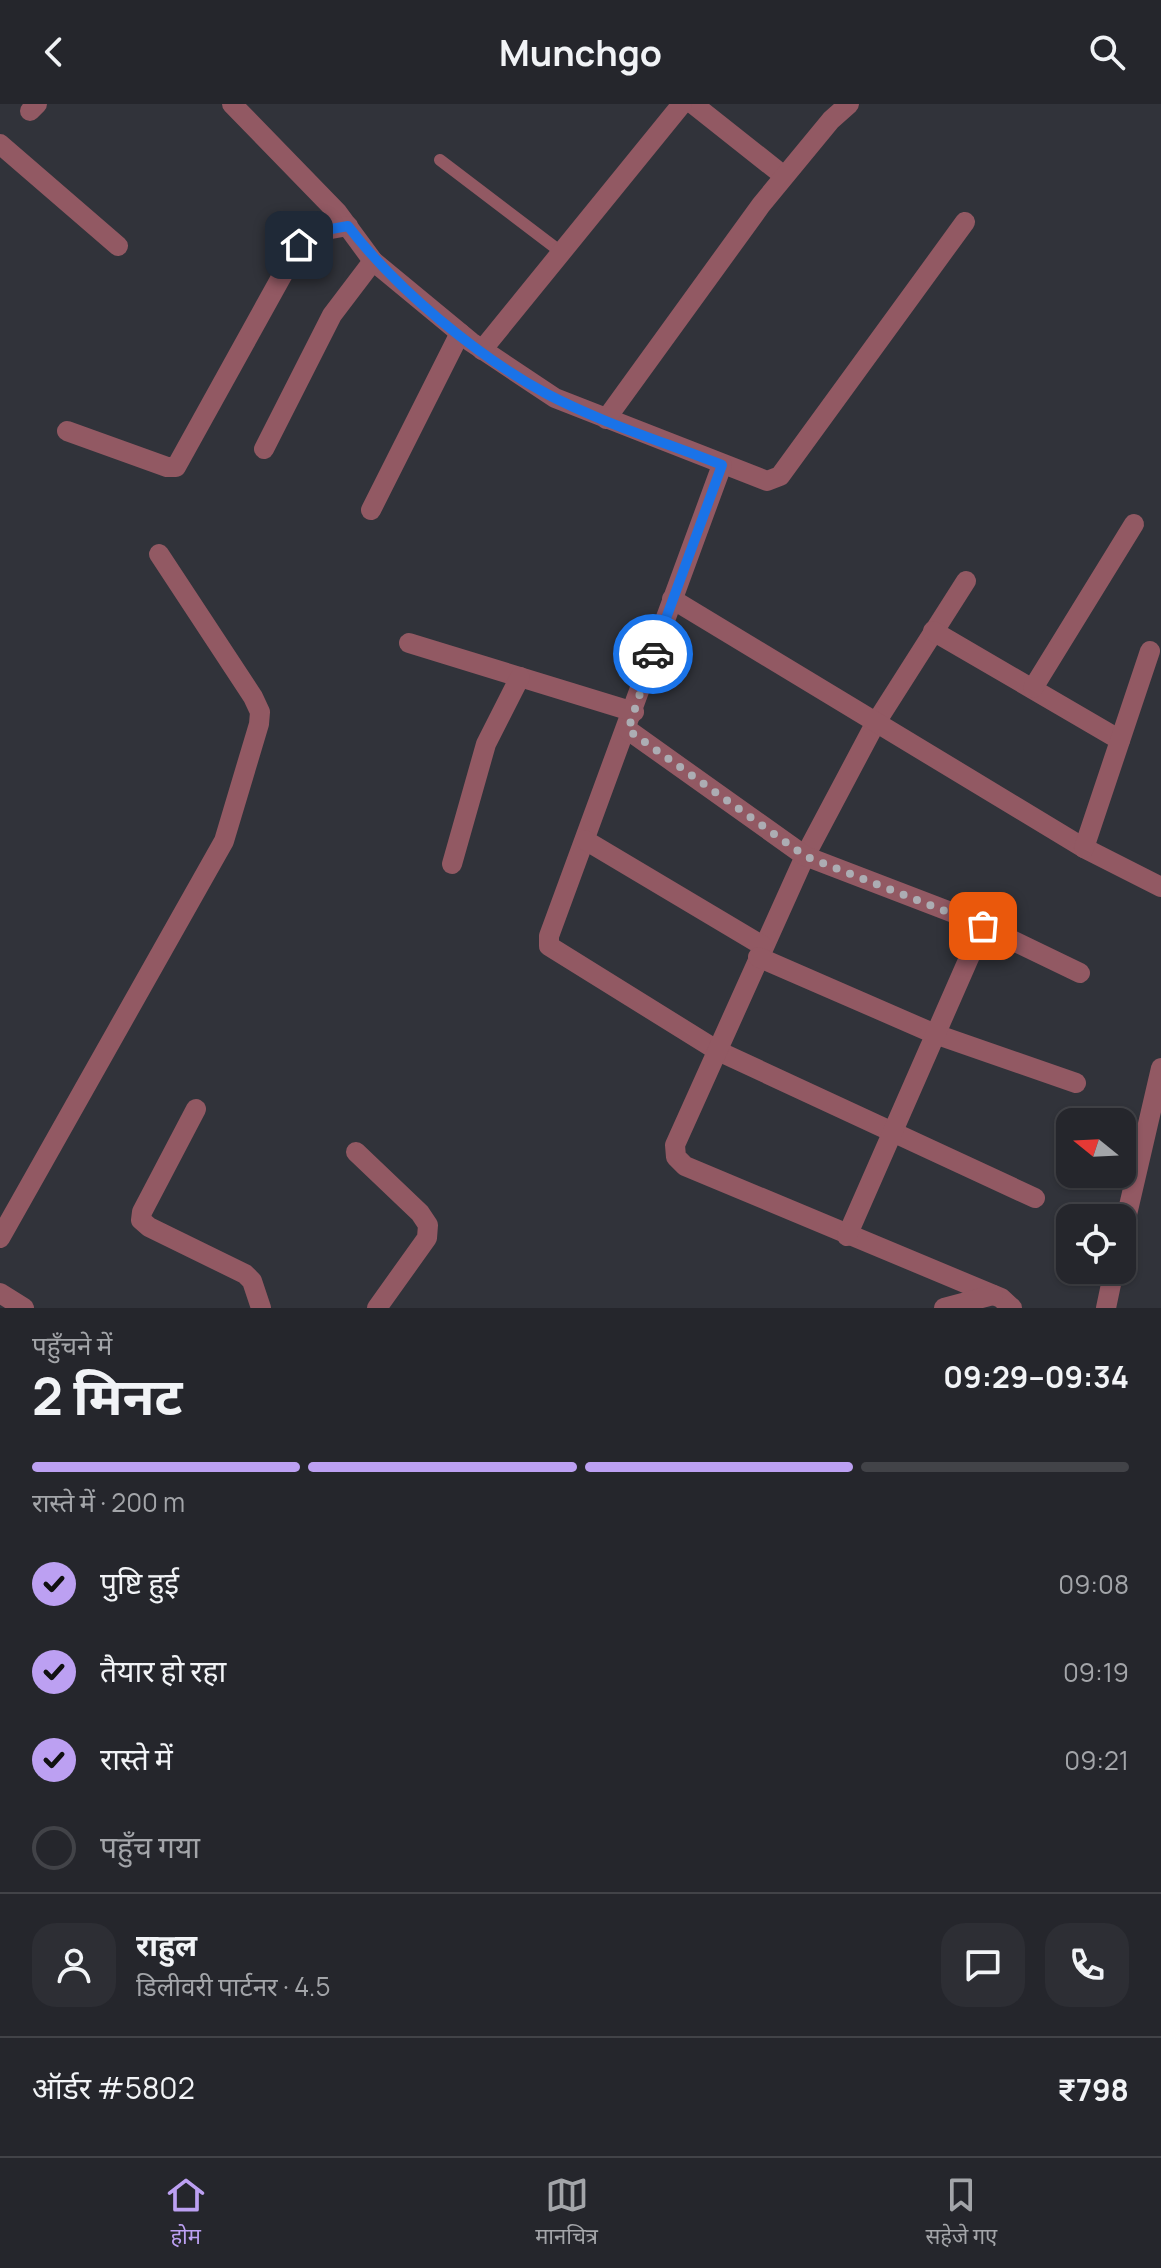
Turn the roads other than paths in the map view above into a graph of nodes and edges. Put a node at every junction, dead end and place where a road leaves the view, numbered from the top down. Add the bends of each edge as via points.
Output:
1 (232, 104) edge
2 (682, 104) edge
3 (693, 104) edge
4 (849, 104) edge
5 (0, 144) edge
6 (440, 160) dead end
7 (784, 176) junction
8 (342, 219) junction
9 (965, 222) dead end
10 (118, 246) dead end
11 (561, 252) junction
12 (373, 261) junction
13 (460, 333) junction
14 (482, 350) junction
15 (606, 419) junction
16 (67, 431) dead end
17 (264, 449) dead end
18 (722, 465) junction
19 (371, 510) dead end
20 (1134, 524) dead end
21 (159, 554) dead end
22 (966, 581) dead end
23 (672, 599) junction
24 (933, 631) junction
25 (409, 643) dead end
26 (1150, 651) dead end
27 (520, 677) junction
28 (1033, 688) junction
29 (631, 721) junction
30 (875, 724) junction
31 (1120, 740) junction
32 (585, 840) junction
33 (1084, 848) junction
34 (805, 856) junction
35 (452, 864) dead end
36 (1161, 887) edge
37 (983, 926) junction
38 (761, 952) junction
39 (1080, 973) dead end
40 (935, 1034) junction
41 (718, 1051) junction
42 (1161, 1068) edge
43 (1076, 1083) dead end
44 (196, 1109) dead end
45 (1155, 1120) edge
46 (892, 1130) junction
47 (356, 1152) dead end
48 (1035, 1198) dead end
49 (1131, 1204) edge
50 (847, 1236) junction
51 (0, 1238) edge
52 (1111, 1284) edge
53 (0, 1293) edge
54 (993, 1295) junction
55 (24, 1308) edge
56 (261, 1308) edge
57 (377, 1308) edge
58 (944, 1308) edge
59 (1012, 1308) edge
60 (1106, 1308) edge

1 - 8 street
2 - 11 street
3 - 7 street
4 - 7 street
5 - 10 street
6 - 11 lane
7 - 15 street
8 - 12 street
8 - 16 street via 309,233 299,245 176,467
9 - 18 street via 780,476 767,481
11 - 14 street
12 - 13 street
12 - 17 street via 332,315
13 - 14 street
13 - 19 street
14 - 15 street via 543,391
15 - 18 street
18 - 23 street
20 - 28 street
21 - 51 street via 253,697 259,724 220,849
22 - 24 street
23 - 29 street
23 - 30 street
24 - 28 street
24 - 30 street
25 - 27 street
26 - 31 street
27 - 29 street
27 - 35 street via 486,744
28 - 31 street
29 - 32 street
29 - 34 street
30 - 33 street
30 - 34 street
31 - 33 street
32 - 38 street
32 - 41 street via 549,946
33 - 36 street
34 - 37 street
34 - 38 street
37 - 39 street
37 - 40 street
38 - 40 street
38 - 41 street
40 - 43 street
40 - 46 street
41 - 46 street
41 - 50 street via 675,1145 676,1157 685,1166
42 - 45 street
44 - 56 street via 141,1220 245,1274
45 - 49 street
46 - 48 street
46 - 50 street
47 - 57 street via 428,1225 427,1238
50 - 54 street
52 - 60 street
53 - 55 street
54 - 58 street
54 - 59 street

